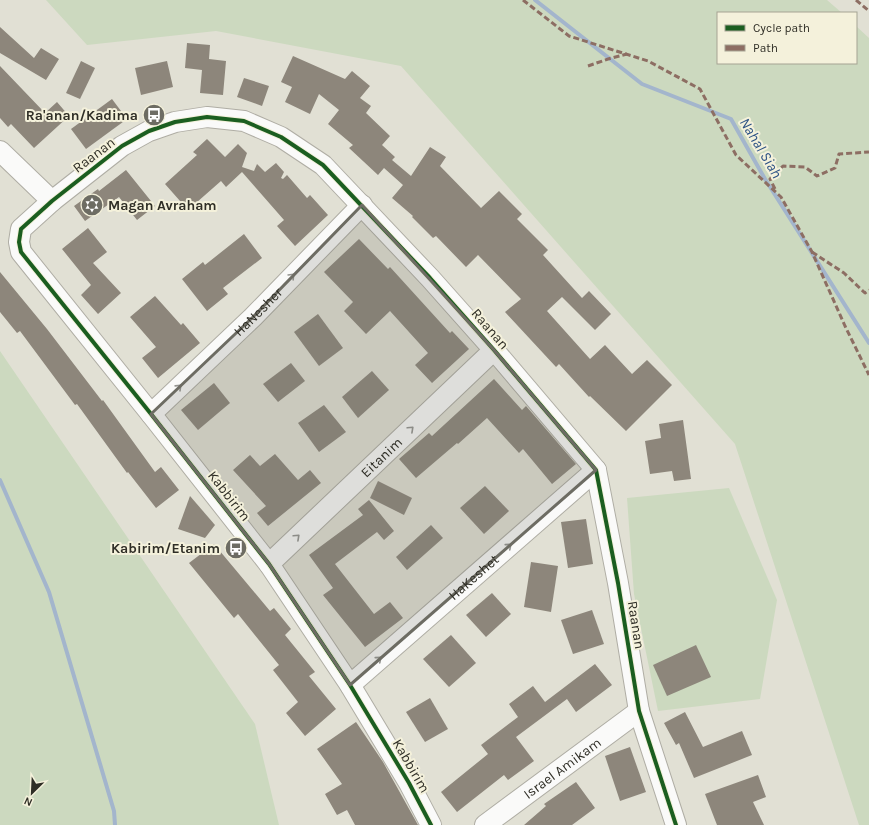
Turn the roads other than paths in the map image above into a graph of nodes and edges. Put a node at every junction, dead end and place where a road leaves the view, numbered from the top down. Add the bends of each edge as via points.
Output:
1 (0, 151) edge
2 (52, 200) junction
3 (362, 205) junction
4 (494, 350) junction
5 (151, 414) junction
6 (596, 470) junction
7 (269, 564) junction
8 (350, 684) junction
9 (639, 711) junction
10 (431, 825) edge
11 (485, 825) edge
12 (676, 825) edge

1 - 2 street
2 - 3 street, Raanan via 122,146 149,131 175,122 207,117 244,121 281,137 323,165
2 - 5 street, Kabbirim via 21,229 21,252
3 - 4 street, Raanan
5 -> 3 street, HaNesher via 253,316
4 - 6 street, Raanan
7 -> 4 street, Eitanim
5 - 7 street, Kabbirim
8 -> 6 street, HaKeshet
6 - 9 street, Raanan
7 - 8 street, Kabbirim
8 - 10 street, Kabbirim
9 - 11 street, Israel Amikam
9 - 12 street, Raanan

